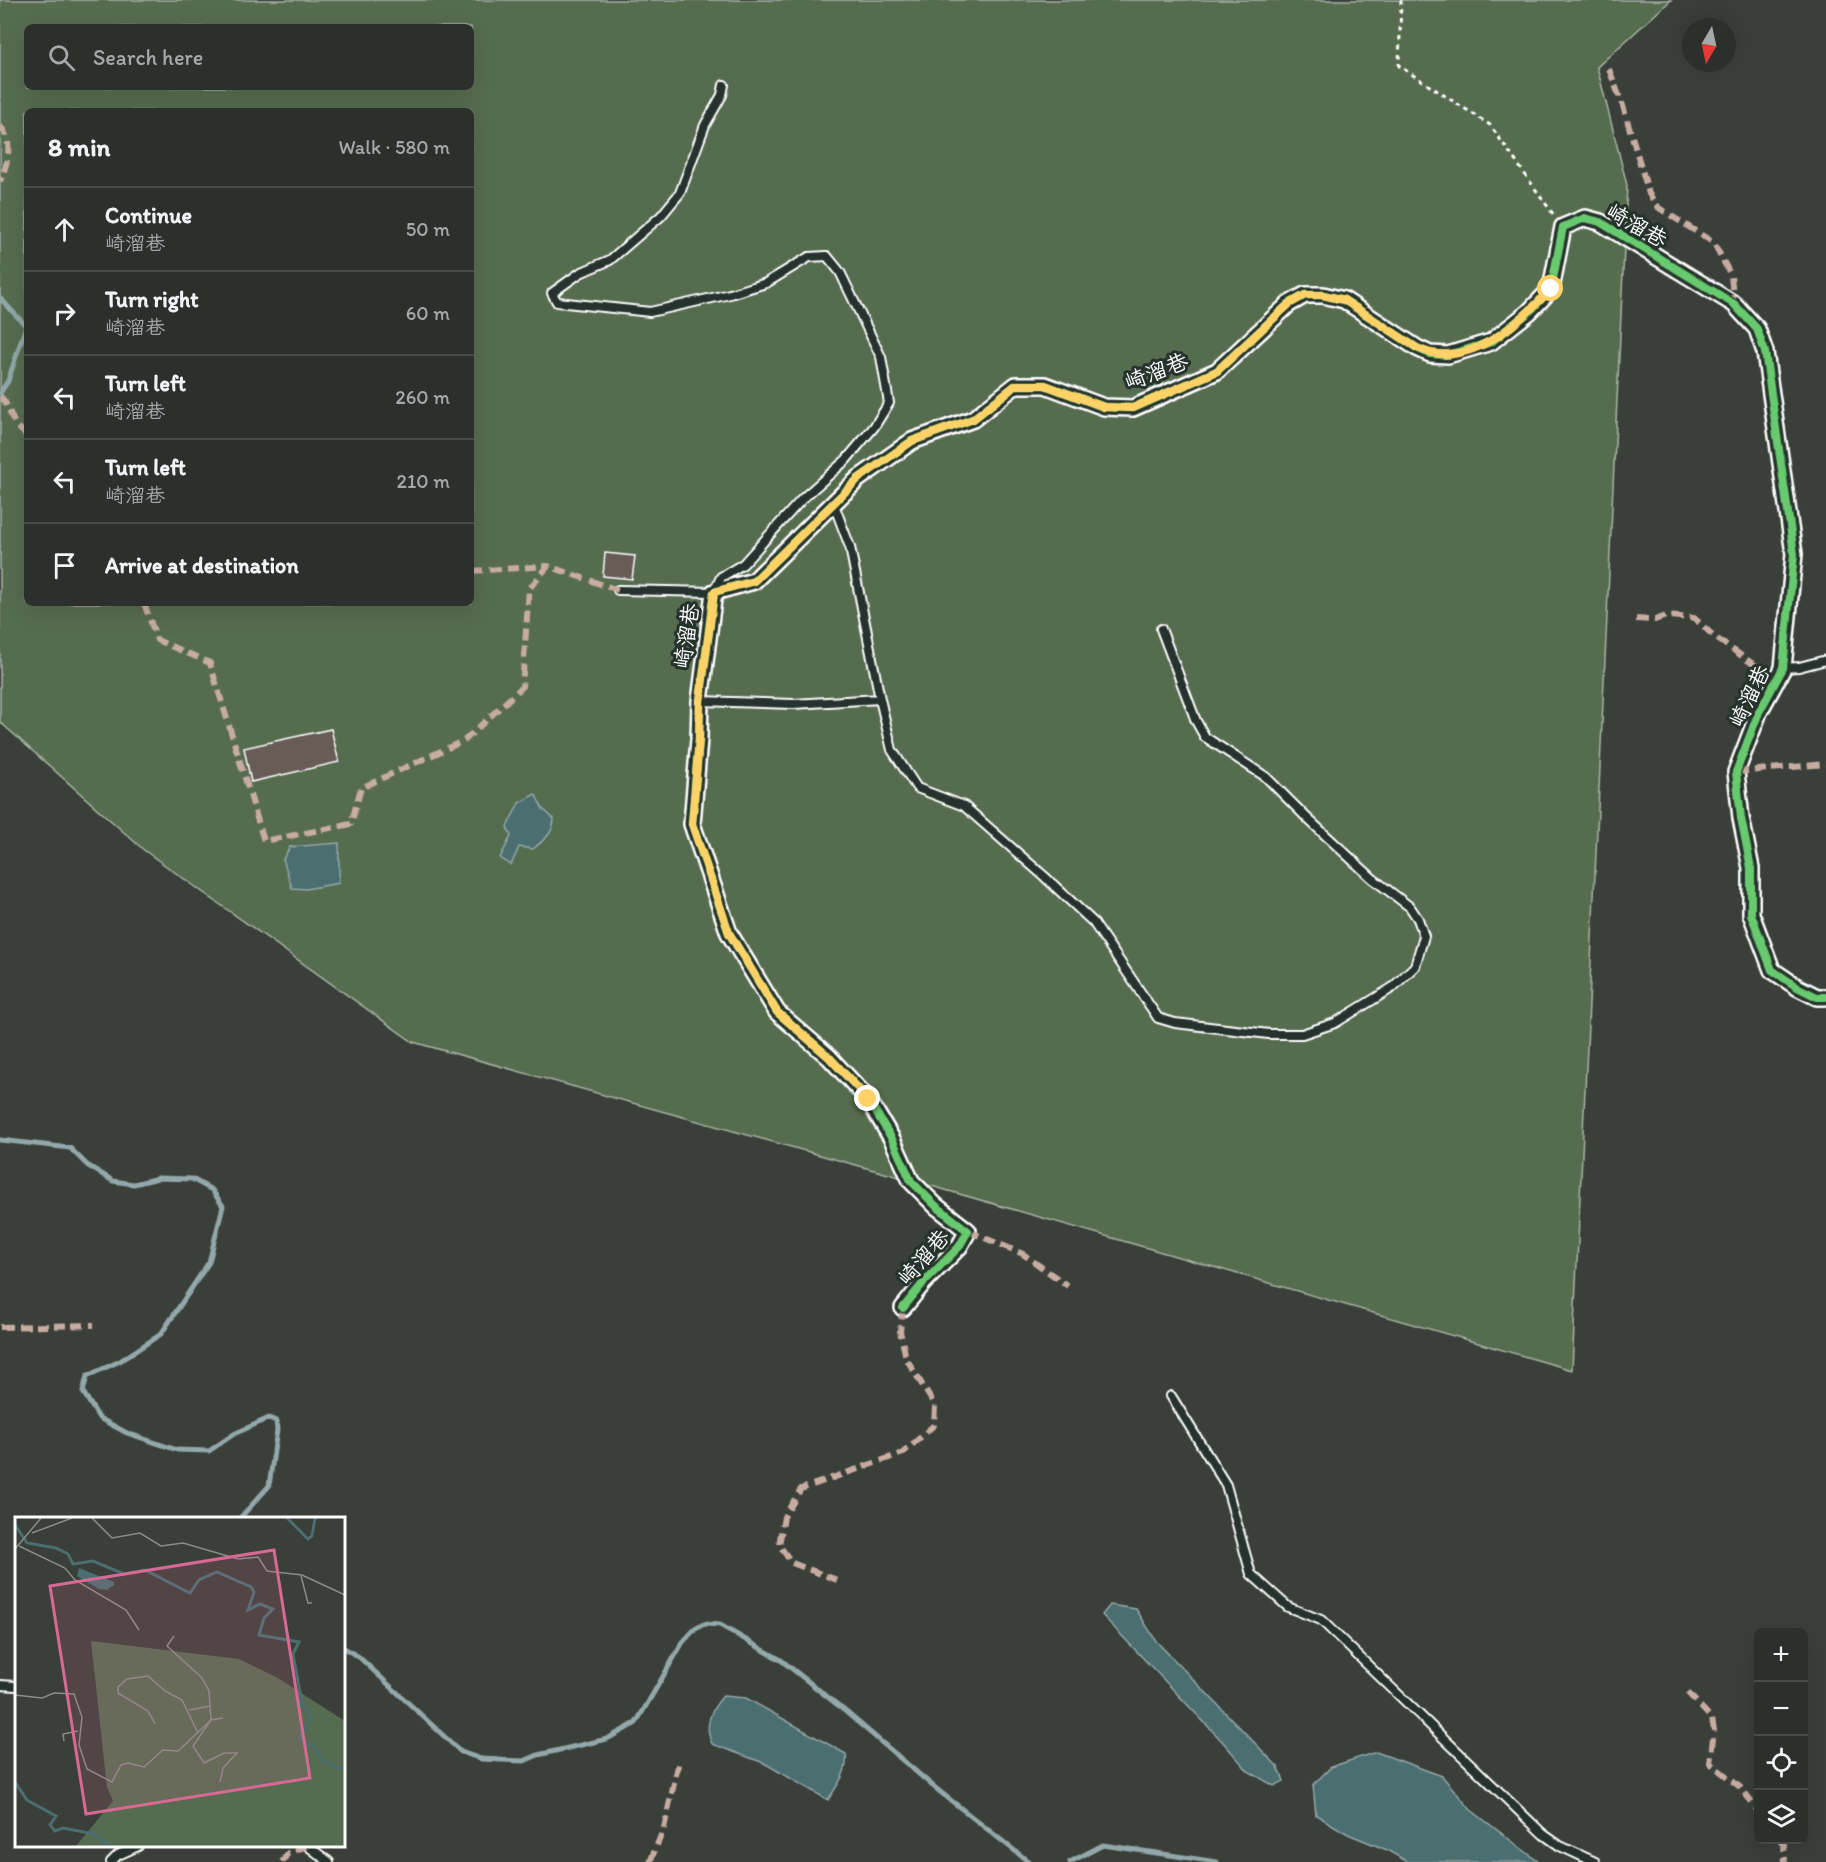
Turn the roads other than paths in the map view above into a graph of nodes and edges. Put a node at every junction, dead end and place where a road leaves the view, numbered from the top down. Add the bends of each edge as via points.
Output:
1 (724, 85) dead end
2 (833, 502) junction
3 (618, 590) dead end
4 (714, 592) junction
5 (1161, 629) dead end
6 (1826, 660) edge
7 (1784, 668) junction
8 (879, 699) junction
9 (700, 701) junction
10 (1826, 997) edge
11 (903, 1308) dead end
12 (1170, 1396) dead end
13 (134, 1847) edge
14 (310, 1847) edge
15 (111, 1862) edge
16 (329, 1862) edge
17 (1595, 1862) edge

1 - 4 lane via 680,193 661,216 610,260 580,273 552,292 557,302 650,312 766,283 809,258 826,256 840,272 880,357 889,403 846,460 803,498 743,564 722,577
2 - 4 street, 崎溜巷 via 754,581
2 - 7 street, 崎溜巷 via 912,441 973,419 1016,385 1045,385 1104,407 1133,408 1170,393 1217,371 1289,304 1305,295 1344,300 1430,354 1448,356 1491,342 1551,289 1563,227 1585,218 1600,222 1734,304 1758,329 1765,352 1793,538
2 - 8 lane via 850,547
3 - 4 lane
4 - 9 street, 崎溜巷
5 - 8 lane via 1205,737 1266,777 1372,878 1410,907 1418,919 1424,936 1415,966 1392,988 1335,1023 1302,1034 1269,1034 1158,1018 1093,922 964,806 917,788 892,750
6 - 7 lane
7 - 10 street, 崎溜巷 via 1759,712 1736,772 1751,868 1751,914 1772,970 1817,997
8 - 9 lane via 793,704
9 - 11 street, 崎溜巷 via 692,824 729,933 777,1012 829,1057 868,1099 911,1181 968,1231 959,1247
12 - 17 lane via 1226,1485 1251,1574 1288,1607 1321,1620 1543,1834
13 - 15 lane
14 - 16 lane

